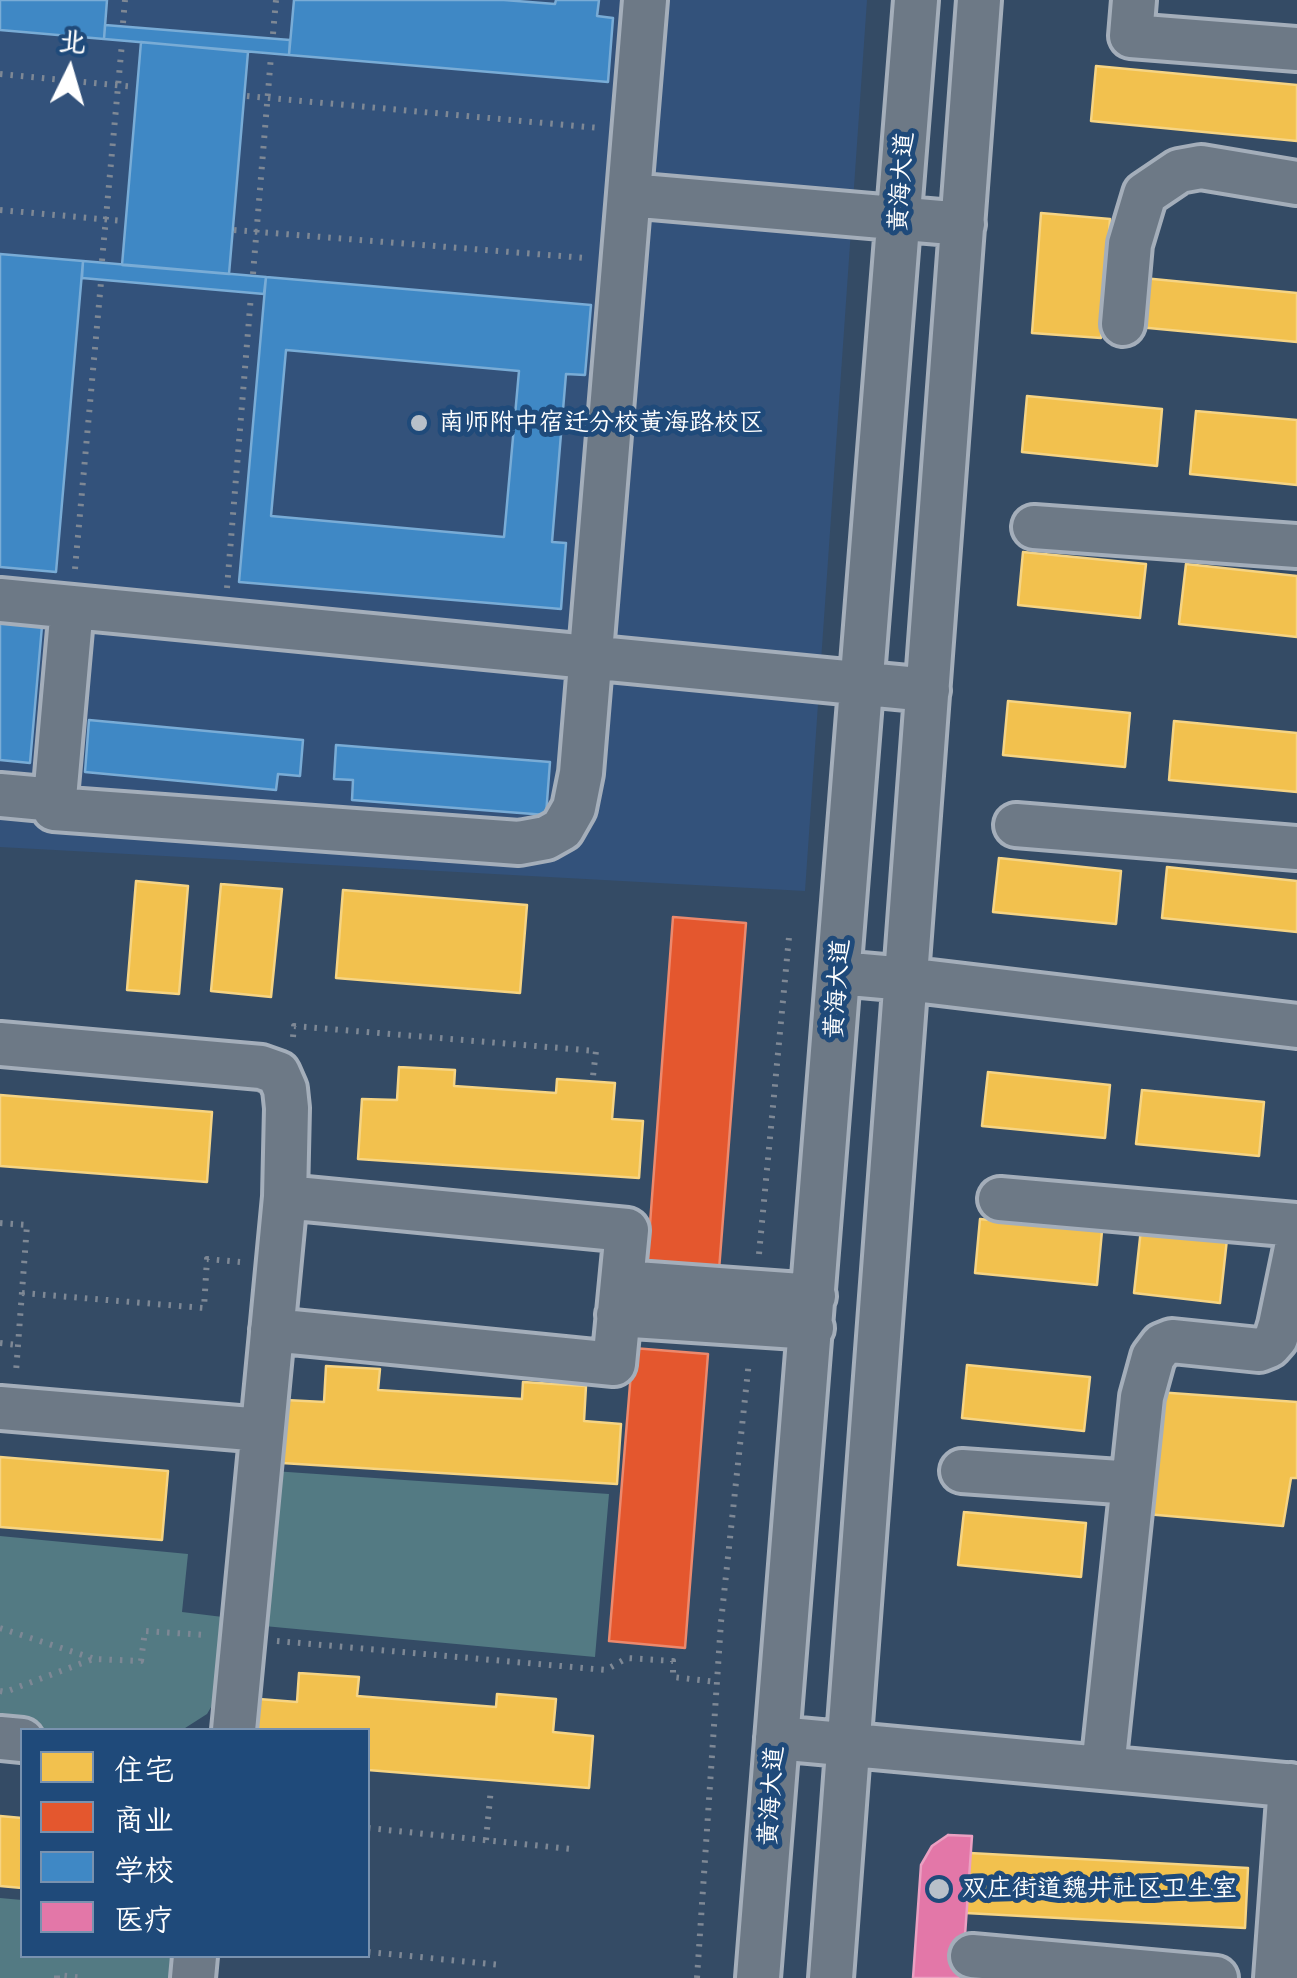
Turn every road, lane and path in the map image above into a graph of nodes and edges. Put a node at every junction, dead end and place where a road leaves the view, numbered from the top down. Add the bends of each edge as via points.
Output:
1 (125, 0) edge
2 (276, 0) edge
3 (645, 0) edge
4 (916, 0) edge
5 (979, 0) edge
6 (1134, 0) edge
7 (123, 23) dead end
8 (273, 34) dead end
9 (122, 43) dead end
10 (1297, 49) edge
11 (271, 56) dead end
12 (0, 74) edge
13 (118, 84) junction
14 (136, 87) dead end
15 (247, 96) dead end
16 (268, 98) junction
17 (634, 132) junction
18 (1297, 183) edge
19 (629, 195) junction
20 (0, 210) edge
21 (899, 218) junction
22 (106, 219) junction
23 (123, 220) dead end
24 (963, 224) junction
25 (234, 230) dead end
26 (256, 232) junction
27 (102, 261) dead end
28 (623, 262) junction
29 (253, 274) dead end
30 (101, 282) dead end
31 (252, 295) dead end
32 (1123, 324) dead end
33 (1034, 528) dead end
34 (1297, 546) edge
35 (0, 600) edge
36 (72, 607) junction
37 (224, 622) junction
38 (591, 657) junction
39 (862, 683) junction
40 (928, 690) junction
41 (0, 795) edge
42 (55, 800) junction
43 (1016, 825) dead end
44 (1297, 848) edge
45 (789, 937) dead end
46 (839, 973) junction
47 (906, 979) junction
48 (1297, 1026) edge
49 (293, 1042) dead end
50 (0, 1044) edge
51 (594, 1076) dead end
52 (284, 1196) junction
53 (1000, 1199) dead end
54 (0, 1223) edge
55 (1297, 1225) edge
56 (1297, 1244) edge
57 (278, 1265) junction
58 (22, 1293) junction
59 (620, 1298) junction
60 (754, 1308) junction
61 (813, 1312) junction
62 (272, 1330) junction
63 (0, 1343) edge
64 (18, 1344) junction
65 (6, 1409) edge
66 (262, 1430) junction
67 (962, 1471) dead end
68 (1133, 1483) junction
69 (0, 1628) edge
70 (242, 1638) junction
71 (93, 1659) junction
72 (717, 1682) junction
73 (0, 1691) edge
74 (234, 1728) edge
75 (777, 1738) junction
76 (848, 1744) junction
77 (1103, 1768) junction
78 (1294, 1786) edge
79 (491, 1788) dead end
80 (370, 1828) edge
81 (486, 1840) junction
82 (571, 1849) dead end
83 (370, 1952) edge
84 (972, 1956) dead end
85 (500, 1964) dead end
86 (57, 1978) edge
87 (84, 1978) edge
88 (697, 1978) edge
89 (758, 1978) edge
90 (830, 1978) edge
91 (1216, 1978) edge
92 (1276, 1978) edge

1 - 7 path
2 - 8 path
3 - 17 street
4 - 21 street, 黄海大道
5 - 24 street
6 - 10 street via 1131,36
9 - 13 path
11 - 16 path
12 - 13 path
13 - 14 path
13 - 22 path
15 - 16 path
16 - 17 path
16 - 26 path
17 - 19 street
18 - 32 street via 1201,166 1179,171 1145,194 1130,244
19 - 21 street
19 - 28 street
20 - 22 path
21 - 24 street
21 - 39 street, 黄海大道
22 - 23 path
22 - 27 path
24 - 40 street
25 - 26 path
26 - 28 path
26 - 29 path
28 - 38 street
30 - 36 path
31 - 37 path
33 - 34 street
35 - 36 street
36 - 37 street
36 - 42 street
37 - 38 street
38 - 39 street
38 - 42 street via 579,793 562,829 546,838 520,844 54,809
39 - 40 street
39 - 46 street, 黄海大道
40 - 47 street
41 - 42 street
43 - 44 street
45 - 60 path
46 - 47 street
46 - 61 street, 黄海大道
47 - 48 street
47 - 76 street
49 - 51 path via 294,1026 596,1050
50 - 52 street via 278,1073 287,1108
52 - 57 street
52 - 59 street via 627,1230
53 - 55 street
54 - 58 path via 27,1226
56 - 68 street via 1270,1346 1172,1342 1156,1351 1142,1397
57 - 58 path via 208,1260 204,1308
57 - 62 street
58 - 64 path
59 - 60 street
59 - 62 street via 614,1364
60 - 61 street
60 - 72 path
61 - 75 street, 黄海大道
62 - 66 street
63 - 64 path
64 - 65 path
65 - 66 street
66 - 70 street
67 - 68 street
68 - 77 street
69 - 71 path
70 - 71 path via 145,1631 142,1661
70 - 72 path via 606,1670 627,1658 674,1661 672,1678
70 - 74 street
71 - 73 path
72 - 88 path
75 - 76 street
75 - 89 street, 黄海大道
76 - 77 street
76 - 90 street
77 - 78 street
78 - 92 street
79 - 81 path
80 - 81 path
81 - 82 path
83 - 85 path
84 - 91 street
86 - 87 path

